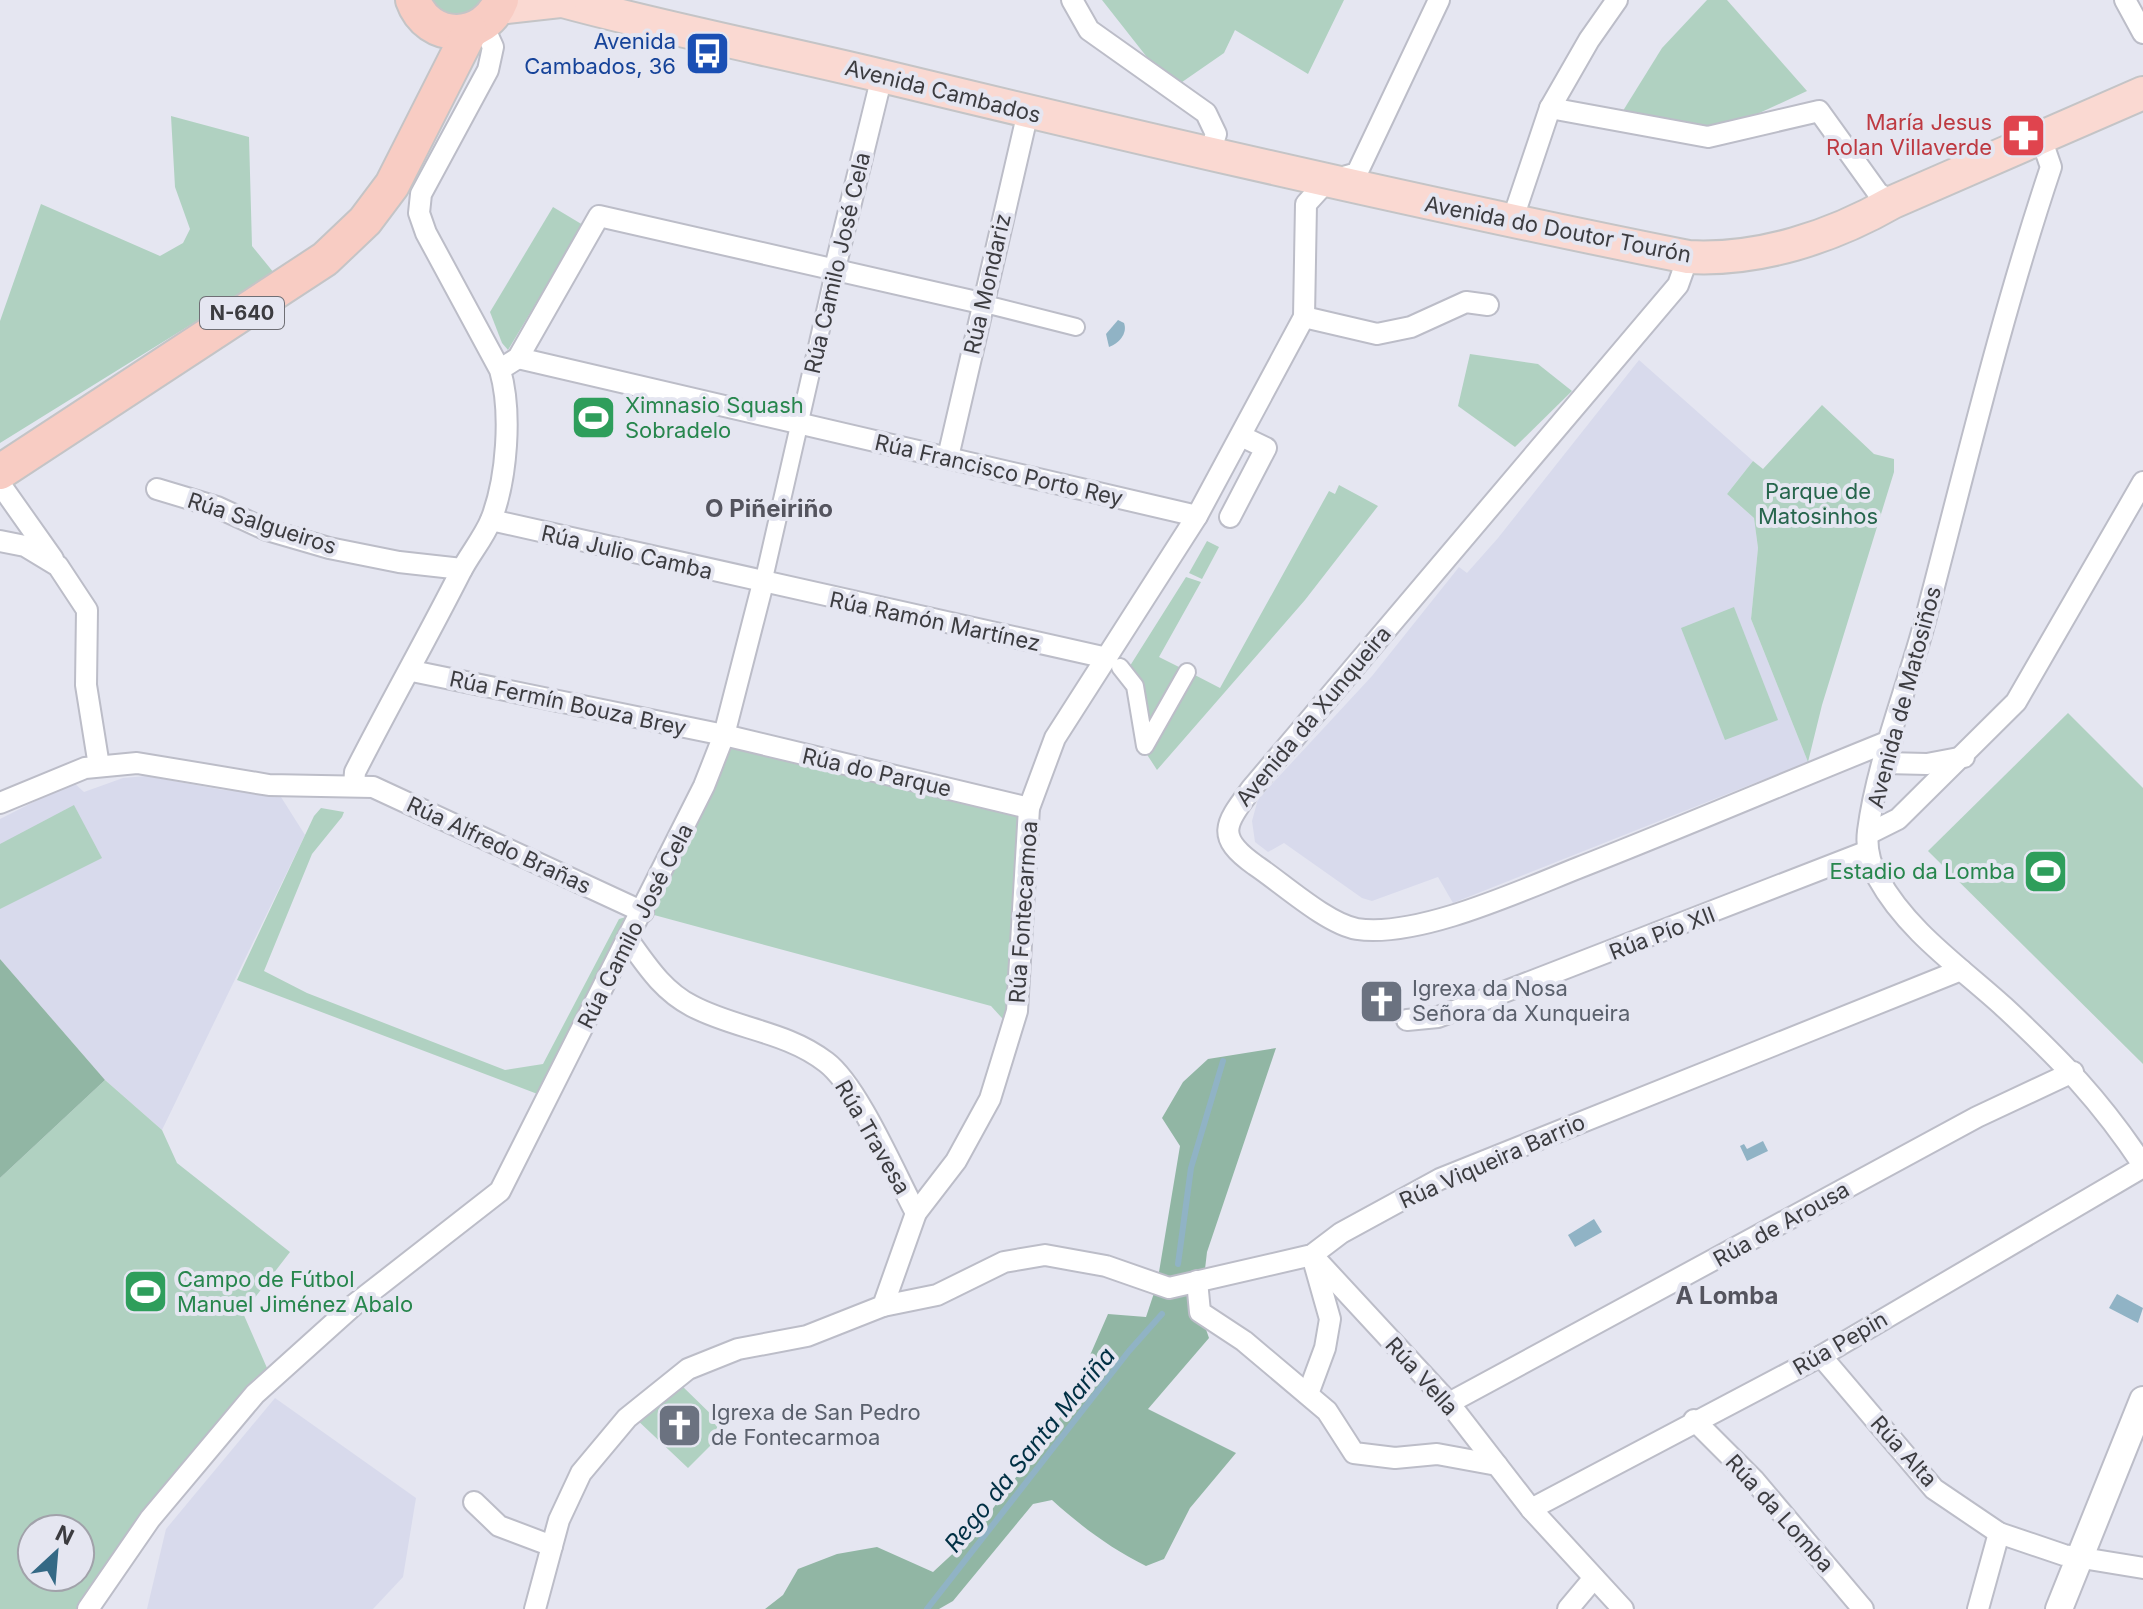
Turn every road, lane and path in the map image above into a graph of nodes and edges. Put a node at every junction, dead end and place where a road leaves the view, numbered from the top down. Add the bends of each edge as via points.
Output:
1 (559, 0) edge
2 (1072, 0) edge
3 (1439, 0) edge
4 (1617, 0) edge
5 (2125, 0) edge
6 (420, 11) edge
7 (488, 16) edge
8 (2143, 33) edge
9 (882, 76) junction
10 (2143, 93) edge
11 (1550, 108) junction
12 (1028, 112) junction
13 (2041, 138) junction
14 (417, 139) junction
15 (1210, 152) junction
16 (1326, 182) junction
17 (1893, 202) junction
18 (1512, 221) junction
19 (1688, 257) junction
20 (835, 268) junction
21 (981, 303) junction
22 (1488, 305) dead end
23 (1304, 317) junction
24 (1076, 327) dead end
25 (518, 358) junction
26 (500, 370) junction
27 (800, 425) junction
28 (1241, 436) junction
29 (948, 457) junction
30 (2143, 482) edge
31 (0, 484) edge
32 (6, 487) edge
33 (157, 489) dead end
34 (1197, 516) junction
35 (1230, 517) dead end
36 (491, 520) junction
37 (0, 541) edge
38 (58, 566) junction
39 (462, 569) junction
40 (763, 583) junction
41 (1114, 663) junction
42 (412, 671) junction
43 (1187, 672) dead end
44 (724, 735) junction
45 (1892, 740) junction
46 (1964, 757) junction
47 (1885, 763) junction
48 (99, 766) junction
49 (354, 785) junction
50 (0, 803) edge
51 (1029, 808) junction
52 (1868, 842) junction
53 (643, 912) junction
54 (629, 941) junction
55 (1961, 970) junction
56 (1407, 1020) dead end
57 (2073, 1072) junction
58 (2143, 1166) edge
59 (916, 1213) junction
60 (1312, 1255) junction
61 (1197, 1281) junction
62 (883, 1306) junction
63 (1821, 1356) junction
64 (1308, 1394) junction
65 (2143, 1400) edge
66 (1449, 1403) junction
67 (1694, 1420) junction
68 (1497, 1465) junction
69 (474, 1502) dead end
70 (1531, 1509) junction
71 (1999, 1533) junction
72 (552, 1546) junction
73 (2079, 1558) junction
74 (2143, 1568) edge
75 (1594, 1578) junction
76 (88, 1609) edge
77 (536, 1609) edge
78 (1568, 1609) edge
79 (1623, 1609) edge
80 (1863, 1609) edge
81 (1978, 1609) edge
82 (2059, 1609) edge

1 - 7 main road, Avenida Cambados
1 - 9 main road, Avenida Cambados
2 - 15 street via 1089,30 1206,113 1216,134
3 - 16 street via 1357,173
4 - 11 street
5 - 8 street
6 - 7 highway, N-640 via 448,32
6 - 14 highway, N-640 via 430,74
7 - 14 highway, N-640
7 - 26 street via 493,47 488,70 421,194 419,213
9 - 12 main road, Avenida Cambados
9 - 20 street, Rúa Camilo José Cela
10 - 13 main road, Avenida do Doutor Tourón
11 - 17 street via 1708,137 1819,111 1878,193
11 - 18 street
12 - 15 main road, Avenida Cambados
12 - 21 street, Rúa Mondariz
13 - 17 main road, Avenida do Doutor Tourón
13 - 45 street, Avenida de Matosiños via 2051,167 1981,403
14 - 32 highway, N-640 via 365,221 325,259
15 - 16 main road, Avenida Cambados
16 - 18 main road, Avenida do Doutor Tourón
16 - 23 street, Rúa Fontecarmoa via 1306,204
17 - 19 main road, Avenida do Doutor Tourón via 1858,222 1779,248 1728,259
18 - 19 main road, Avenida do Doutor Tourón
19 - 45 street, Avenida da Xunqueira via 1678,285 1252,788 1232,815 1227,837 1241,855 1335,920 1363,930 1401,927 1494,901
20 - 21 street
20 - 25 street via 599,216
20 - 27 street, Rúa Camilo José Cela
21 - 24 street
21 - 29 street, Rúa Mondariz
22 - 23 street via 1466,302 1411,327 1377,334
23 - 28 street, Rúa Fontecarmoa
25 - 26 street
25 - 27 street, Rúa Francisco Porto Rey
26 - 36 street via 507,395 506,436
27 - 29 street, Rúa Francisco Porto Rey
27 - 40 street, Rúa Camilo José Cela
28 - 34 street, Rúa Fontecarmoa
28 - 35 street via 1266,448
29 - 34 street, Rúa Francisco Porto Rey
30 - 46 street, Rúa Pío XII via 2016,702
31 - 32 street
32 - 38 street
33 - 39 street, Rúa Salgueiros via 329,548
34 - 41 street, Rúa Fontecarmoa
36 - 39 street
36 - 40 street, Rúa Julio Camba
37 - 38 street via 25,546
38 - 48 street via 87,610 86,685
39 - 42 street
40 - 41 street, Rúa Ramón Martínez
40 - 44 street, Rúa Camilo José Cela
41 - 43 street via 1135,686 1145,746
41 - 51 street, Rúa Fontecarmoa via 1055,738
42 - 44 street, Rúa Fermín Bouza Brey
42 - 49 street via 359,763
44 - 51 street, Rúa do Parque
44 - 53 street, Rúa Camilo José Cela
45 - 47 street, Avenida de Matosiños
46 - 47 street via 1927,764
46 - 52 street, Rúa Pío XII
47 - 52 street, Avenida de Matosiños
48 - 49 street, Rúa Alfredo Brañas via 137,763 269,785
48 - 50 street, Rúa Alfredo Brañas
49 - 53 street, Rúa Alfredo Brañas via 373,787
51 - 59 street, Rúa Fontecarmoa via 1017,1011 990,1099 956,1161
52 - 55 street via 1875,874 1890,898
52 - 56 street, Rúa Pío XII via 1473,1004 1438,1017
53 - 54 street, Rúa Camilo José Cela
54 - 59 street, Rúa Travesa via 659,983 692,1007 795,1042 829,1064 852,1093
54 - 76 street, Rúa Camilo José Cela via 500,1191 354,1305 255,1394 150,1519
55 - 57 street
55 - 60 street, Rúa Viqueira Barrio via 1440,1179 1341,1233
57 - 58 street
57 - 66 street, Rúa de Arousa via 1977,1117
58 - 63 street, Rúa Pepin
59 - 62 street, Rúa Fontecarmoa
60 - 61 street, Rúa Viqueira Barrio
60 - 64 street via 1330,1319
60 - 66 street, Rúa Vella
61 - 62 street, Rúa Viqueira Barrio via 1169,1288 1106,1266 1045,1255 1004,1262 937,1295
61 - 64 street via 1200,1312
62 - 72 street via 807,1336 738,1349 688,1369 627,1418 581,1473
63 - 67 street, Rúa Pepin
63 - 71 street, Rúa Alta via 1934,1489
64 - 68 street via 1327,1411 1354,1453 1395,1458 1437,1454
65 - 73 street
66 - 68 street, Rúa Vella
67 - 70 street, Rúa Pepin
67 - 80 street, Rúa da Lomba via 1754,1480
68 - 70 street, Rúa Vella
69 - 72 street via 499,1526
70 - 75 street, Rúa Vella
71 - 73 street
71 - 81 street
72 - 77 street
73 - 74 street
73 - 82 street
75 - 78 street
75 - 79 street, Rúa Vella

